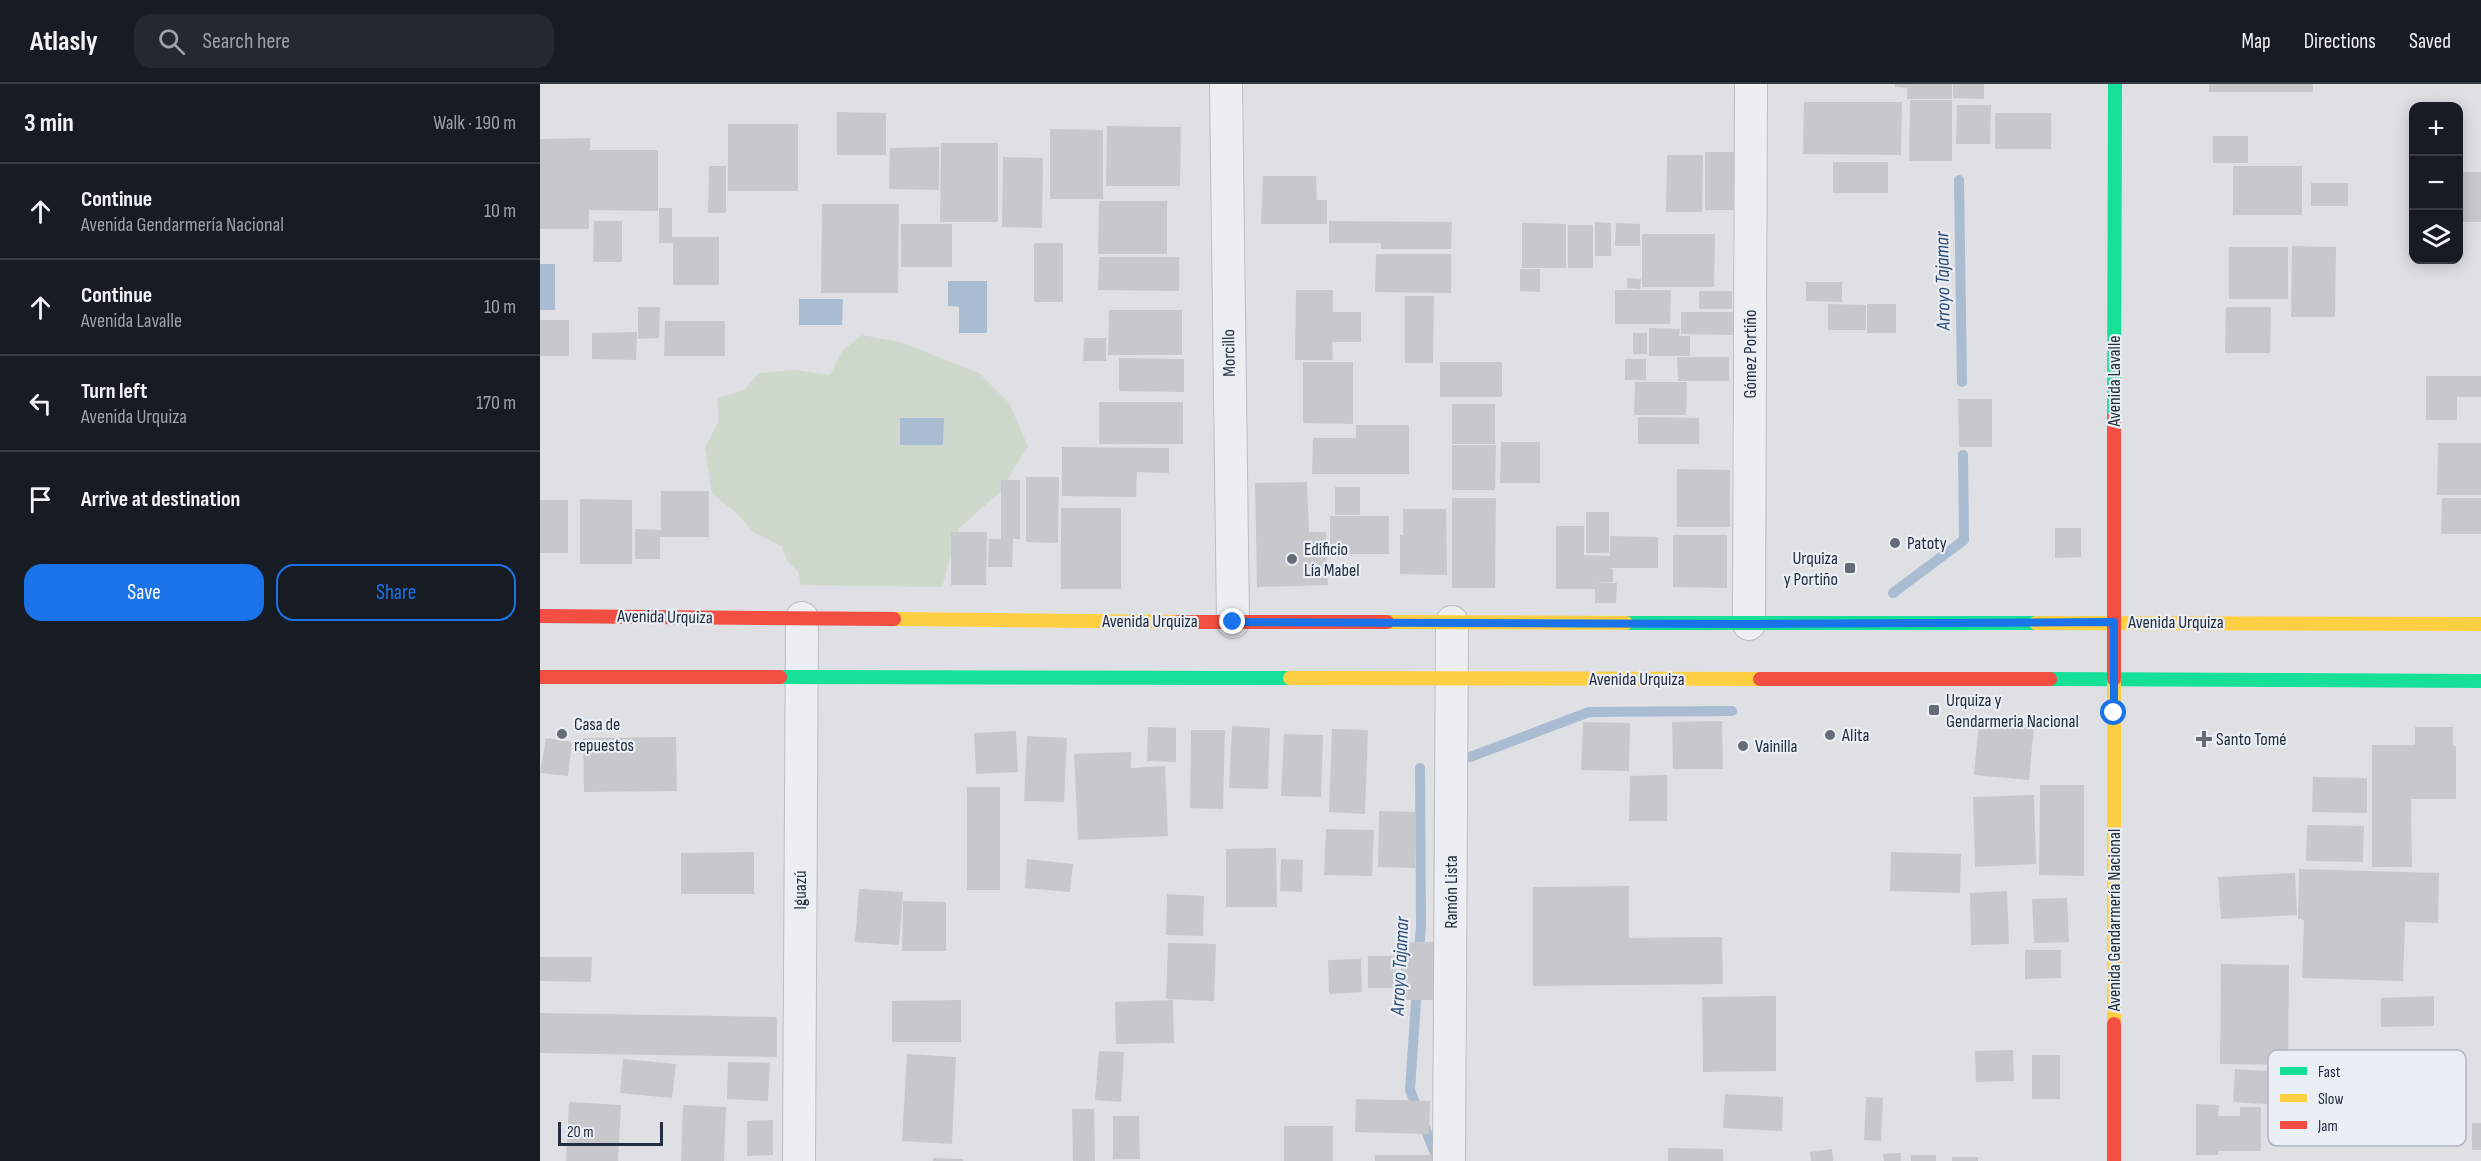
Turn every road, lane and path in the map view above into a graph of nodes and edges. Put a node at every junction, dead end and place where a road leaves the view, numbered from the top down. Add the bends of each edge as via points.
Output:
1 (1226, 84) edge
2 (1751, 84) edge
3 (2115, 84) edge
4 (540, 616) edge
5 (802, 618) junction
6 (1233, 622) junction
7 (1452, 622) junction
8 (2114, 622) junction
9 (1749, 624) junction
10 (2481, 624) edge
11 (540, 677) edge
12 (801, 679) junction
13 (1452, 679) junction
14 (2114, 679) junction
15 (2481, 681) edge
16 (799, 1161) edge
17 (1449, 1161) edge
18 (2114, 1161) edge

1 - 6 street, Morcillo
2 - 9 street, Gómez Portiño
3 - 8 main road, Avenida Lavalle
4 - 5 main road, Avenida Urquiza
5 - 6 main road, Avenida Urquiza
5 - 12 street, Iguazú
6 - 7 main road, Avenida Urquiza
7 - 9 main road, Avenida Urquiza
7 - 13 street, Ramón Lista
8 - 9 main road, Avenida Urquiza
8 - 10 main road, Avenida Urquiza
8 - 14 main road, Avenida Lavalle
11 - 12 main road, Avenida Urquiza
12 - 13 main road, Avenida Urquiza
12 - 16 street, Iguazú
13 - 14 main road, Avenida Urquiza
13 - 17 street, Ramón Lista
14 - 15 main road, Avenida Urquiza
14 - 18 main road, Avenida Gendarmería Nacional

